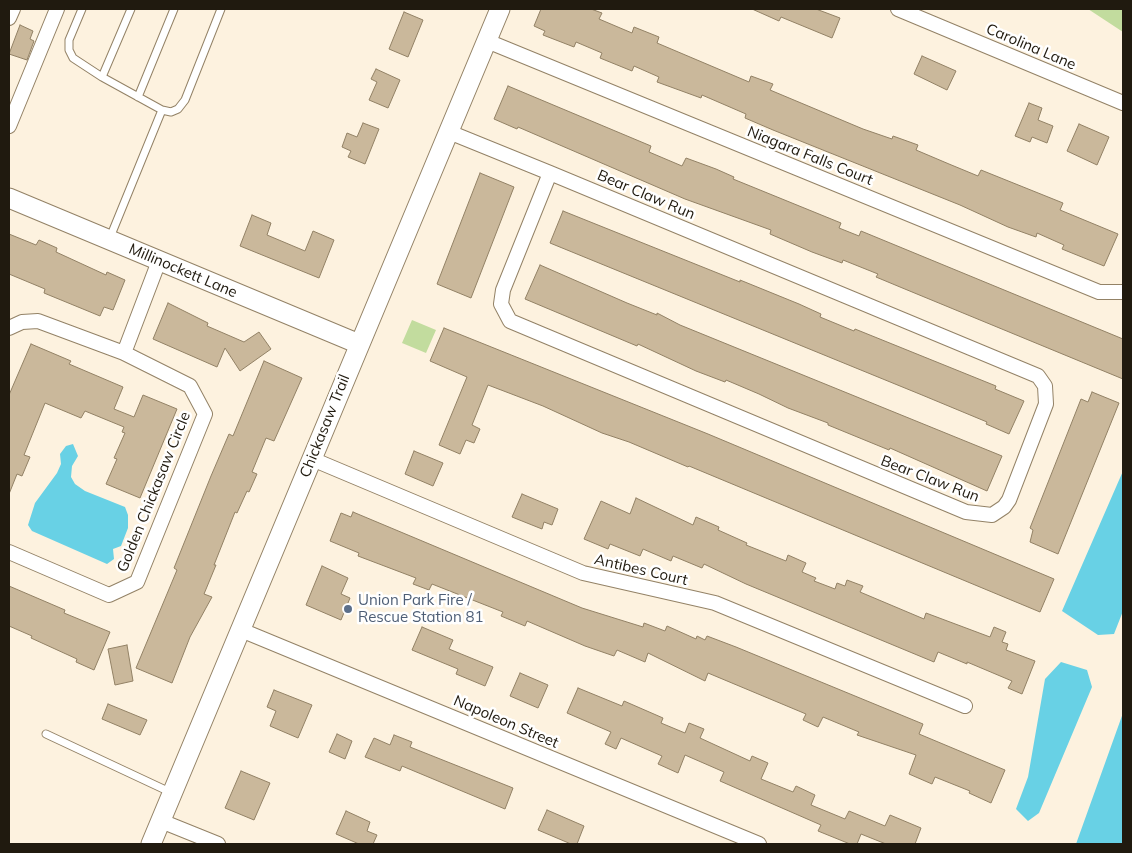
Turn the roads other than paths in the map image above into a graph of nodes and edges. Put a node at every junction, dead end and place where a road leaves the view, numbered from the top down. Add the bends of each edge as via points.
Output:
1 (13, 9) edge
2 (57, 9) edge
3 (82, 9) edge
4 (131, 9) edge
5 (174, 9) edge
6 (221, 9) edge
7 (500, 9) edge
8 (898, 9) edge
9 (9, 18) edge
10 (487, 41) junction
11 (102, 77) junction
12 (138, 97) junction
13 (1123, 103) edge
14 (162, 110) junction
15 (9, 126) edge
16 (448, 132) junction
17 (550, 173) junction
18 (9, 198) edge
19 (109, 240) junction
20 (159, 261) junction
21 (1123, 292) edge
22 (9, 328) edge
23 (359, 344) junction
24 (124, 352) junction
25 (312, 459) junction
26 (9, 552) edge
27 (241, 630) junction
28 (965, 706) dead end
29 (46, 734) dead end
30 (172, 794) junction
31 (161, 821) junction
32 (152, 844) edge
33 (218, 844) edge
34 (758, 844) edge

1 - 9 street
2 - 15 street
3 - 11 lane via 69,40 69,50 73,58
4 - 11 lane
5 - 12 lane
6 - 14 lane via 185,100 178,109 171,112
7 - 10 street, Chickasaw Trail
8 - 13 street, Carolina Lane
10 - 16 street, Chickasaw Trail
10 - 21 street, Niagara Falls Court via 1099,292
11 - 12 lane
12 - 14 lane
14 - 19 lane
16 - 17 street, Bear Claw Run
16 - 23 street, Chickasaw Trail
17 - 17 street, Bear Claw Run via 503,290 502,304 510,321 966,512 992,515 1004,507 1046,404 1045,386 1038,376
18 - 19 street, Millinockett Lane
19 - 20 street, Millinockett Lane
20 - 23 street, Millinockett Lane
20 - 24 street
22 - 24 street, Golden Chickasaw Circle via 22,322 38,321
23 - 25 street, Chickasaw Trail
24 - 26 street, Golden Chickasaw Circle via 190,386 205,414 137,582 109,595
25 - 27 street, Chickasaw Trail
25 - 28 street, Antibes Court via 583,573 715,603
27 - 30 street, Chickasaw Trail
27 - 34 street, Napoleon Street
29 - 30 lane
30 - 31 street, Chickasaw Trail
31 - 32 street, Chickasaw Trail
31 - 33 street

